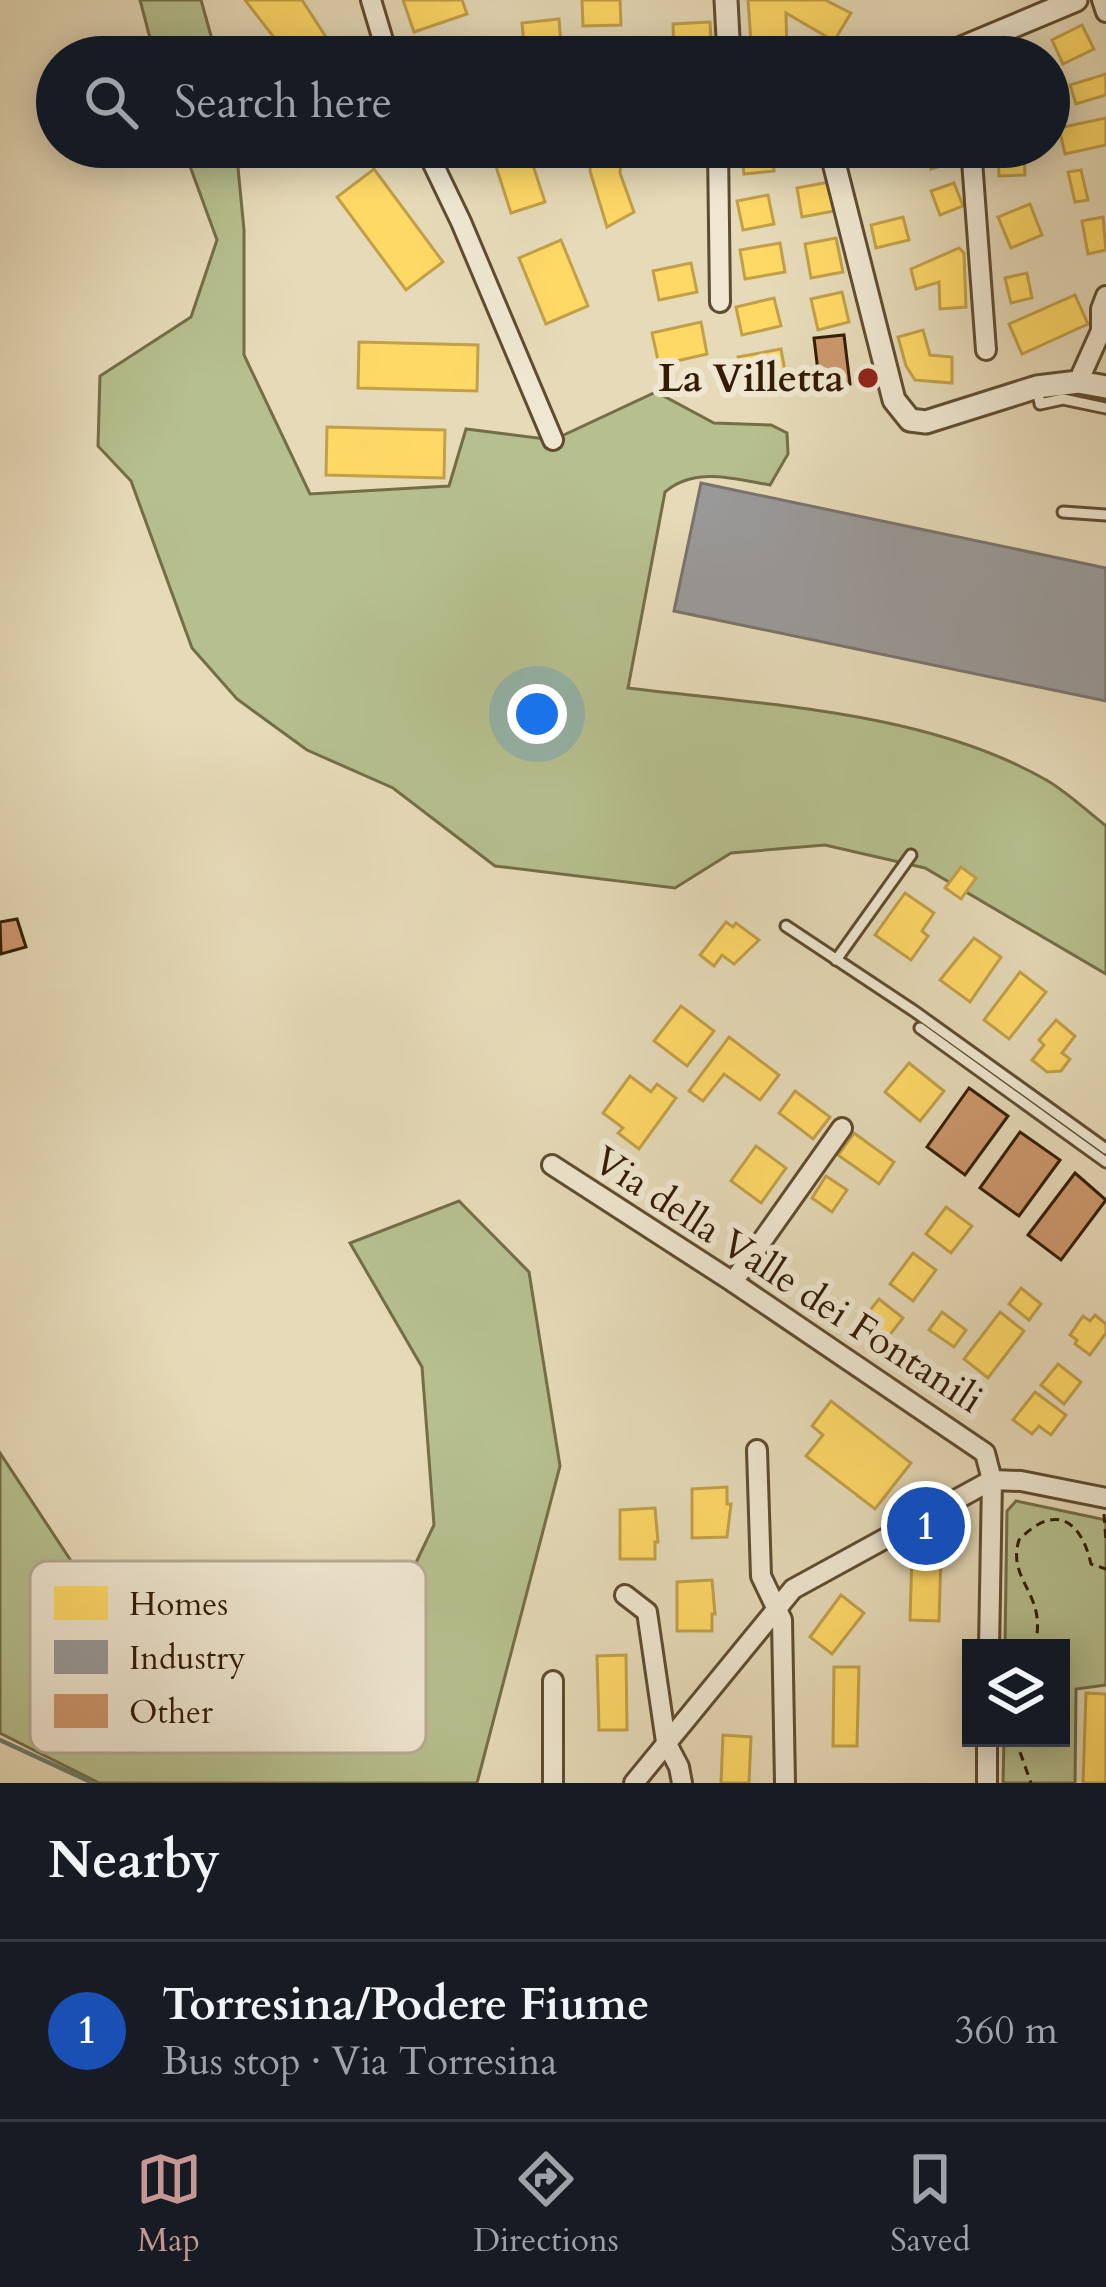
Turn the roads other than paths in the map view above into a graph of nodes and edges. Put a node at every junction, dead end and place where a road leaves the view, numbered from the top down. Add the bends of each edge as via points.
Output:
1 (371, 0) edge
2 (726, 0) edge
3 (1076, 0) edge
4 (1102, 0) edge
5 (1106, 12) edge
6 (382, 36) edge
7 (728, 36) edge
8 (1000, 36) edge
9 (435, 168) edge
10 (718, 168) edge
11 (835, 168) edge
12 (973, 168) edge
13 (1106, 296) edge
14 (720, 302) dead end
15 (986, 350) dead end
16 (1078, 382) junction
17 (1037, 387) junction
18 (1106, 387) edge
19 (1106, 408) edge
20 (553, 440) dead end
21 (1063, 512) dead end
22 (1106, 515) edge
23 (911, 855) dead end
24 (786, 926) dead end
25 (836, 960) junction
26 (920, 1028) dead end
27 (842, 1128) dead end
28 (1106, 1149) edge
29 (1106, 1162) edge
30 (552, 1165) dead end
31 (733, 1282) junction
32 (757, 1450) dead end
33 (992, 1480) junction
34 (1105, 1498) edge
35 (625, 1595) dead end
36 (776, 1607) junction
37 (989, 1639) edge
38 (553, 1681) dead end
39 (666, 1742) junction
40 (987, 1747) edge
41 (553, 1783) edge
42 (634, 1783) edge
43 (682, 1783) edge
44 (785, 1783) edge
45 (987, 1783) edge

1 - 6 street
2 - 7 street
3 - 8 street
4 - 5 street
9 - 20 street
10 - 14 street
11 - 17 street via 894,400 910,420
12 - 15 street
13 - 16 street via 1101,331
16 - 17 street
16 - 18 street
17 - 19 lane via 1040,404 1063,399
21 - 22 lane
23 - 25 lane
24 - 25 lane
25 - 28 lane
26 - 29 lane
27 - 31 street
30 - 31 street, Via della Valle dei Fontanili
31 - 33 street, Via della Valle dei Fontanili via 976,1444 988,1456
32 - 36 street via 761,1576
33 - 34 street
33 - 36 street via 818,1572
33 - 37 street
35 - 39 street via 647,1612
36 - 39 street
36 - 44 street
38 - 41 street
39 - 42 street
39 - 43 street
40 - 45 street

